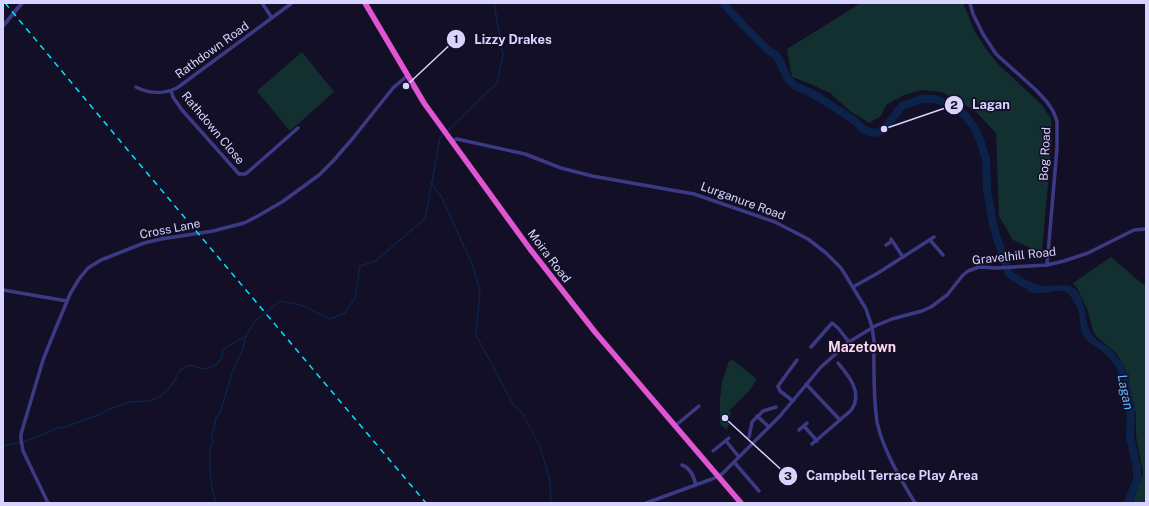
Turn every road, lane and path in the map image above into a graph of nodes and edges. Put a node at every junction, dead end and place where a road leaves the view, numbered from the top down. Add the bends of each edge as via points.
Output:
1 (22, 3) edge
2 (262, 3) edge
3 (292, 3) edge
4 (365, 3) edge
5 (970, 3) edge
6 (272, 18) junction
7 (3, 26) edge
8 (407, 76) junction
9 (136, 87) dead end
10 (171, 91) junction
11 (298, 128) dead end
12 (451, 141) junction
13 (1146, 229) edge
14 (934, 237) dead end
15 (930, 240) junction
16 (886, 245) dead end
17 (943, 255) dead end
18 (903, 257) junction
19 (1047, 265) junction
20 (853, 287) junction
21 (3, 290) edge
22 (67, 301) junction
23 (872, 327) junction
24 (848, 342) junction
25 (811, 346) dead end
26 (797, 360) dead end
27 (838, 363) dead end
28 (806, 384) junction
29 (793, 401) junction
30 (699, 406) dead end
31 (776, 407) dead end
32 (757, 416) junction
33 (840, 420) junction
34 (675, 426) junction
35 (769, 427) junction
36 (799, 430) dead end
37 (749, 437) dead end
38 (729, 438) dead end
39 (726, 441) junction
40 (817, 441) junction
41 (812, 444) dead end
42 (713, 451) dead end
43 (739, 458) junction
44 (734, 462) junction
45 (682, 465) dead end
46 (718, 476) junction
47 (760, 484) dead end
48 (696, 485) junction
49 (756, 487) junction
50 (759, 491) dead end
51 (48, 503) edge
52 (646, 503) edge
53 (742, 503) edge
54 (915, 503) edge

1 - 7 street
2 - 6 street
3 - 6 street, Rathdown Road
4 - 8 highway, Moira Road
5 - 19 street, Bog Road via 982,34 996,54 1047,102 1057,121
6 - 10 street, Rathdown Road
8 - 12 highway, Moira Road
8 - 22 street, Cross Lane via 393,88 334,160 292,195 244,223 144,243 101,260 83,273
9 - 10 street, Rathdown Road via 154,92
10 - 11 street, Rathdown Close via 182,110 239,174 248,172
12 - 20 street, Lurganure Road via 457,139 513,151 592,176 685,192 758,215 819,247 841,268
12 - 34 highway, Moira Road via 554,281
13 - 19 street, Gravelhill Road via 1134,230 1088,253
14 - 15 street
15 - 17 street
15 - 18 street
16 - 18 street via 891,240
18 - 20 street
19 - 23 street, Gravelhill Road via 979,267 963,275 947,295 931,307
20 - 23 street, Lurganure Road via 866,309
21 - 22 street
22 - 51 street, Cross Lane via 43,360 20,440
23 - 24 street, Gravelhill Road
23 - 54 street, Lurganure Road via 875,395 880,433
24 - 25 street via 832,323
24 - 28 street, Gravelhill Road
26 - 29 street via 778,386 780,392
27 - 33 street via 850,377 856,397 852,410
28 - 29 street, Gravelhill Road
28 - 33 street
29 - 35 street, Gravelhill Road
30 - 34 street
31 - 32 street
32 - 35 street
32 - 37 street via 752,422
33 - 40 street
34 - 46 highway, Moira Road
35 - 43 street, Gravelhill Road
36 - 40 street via 806,424
38 - 39 street
39 - 42 street
39 - 43 street
40 - 41 street
43 - 44 street, Gravelhill Road
44 - 46 street, Gravelhill Road
44 - 49 street
45 - 48 street via 693,475
46 - 48 street, Gravelhill Road
46 - 53 highway, Moira Road
47 - 49 street
48 - 52 street, Gravelhill Road
49 - 50 street

